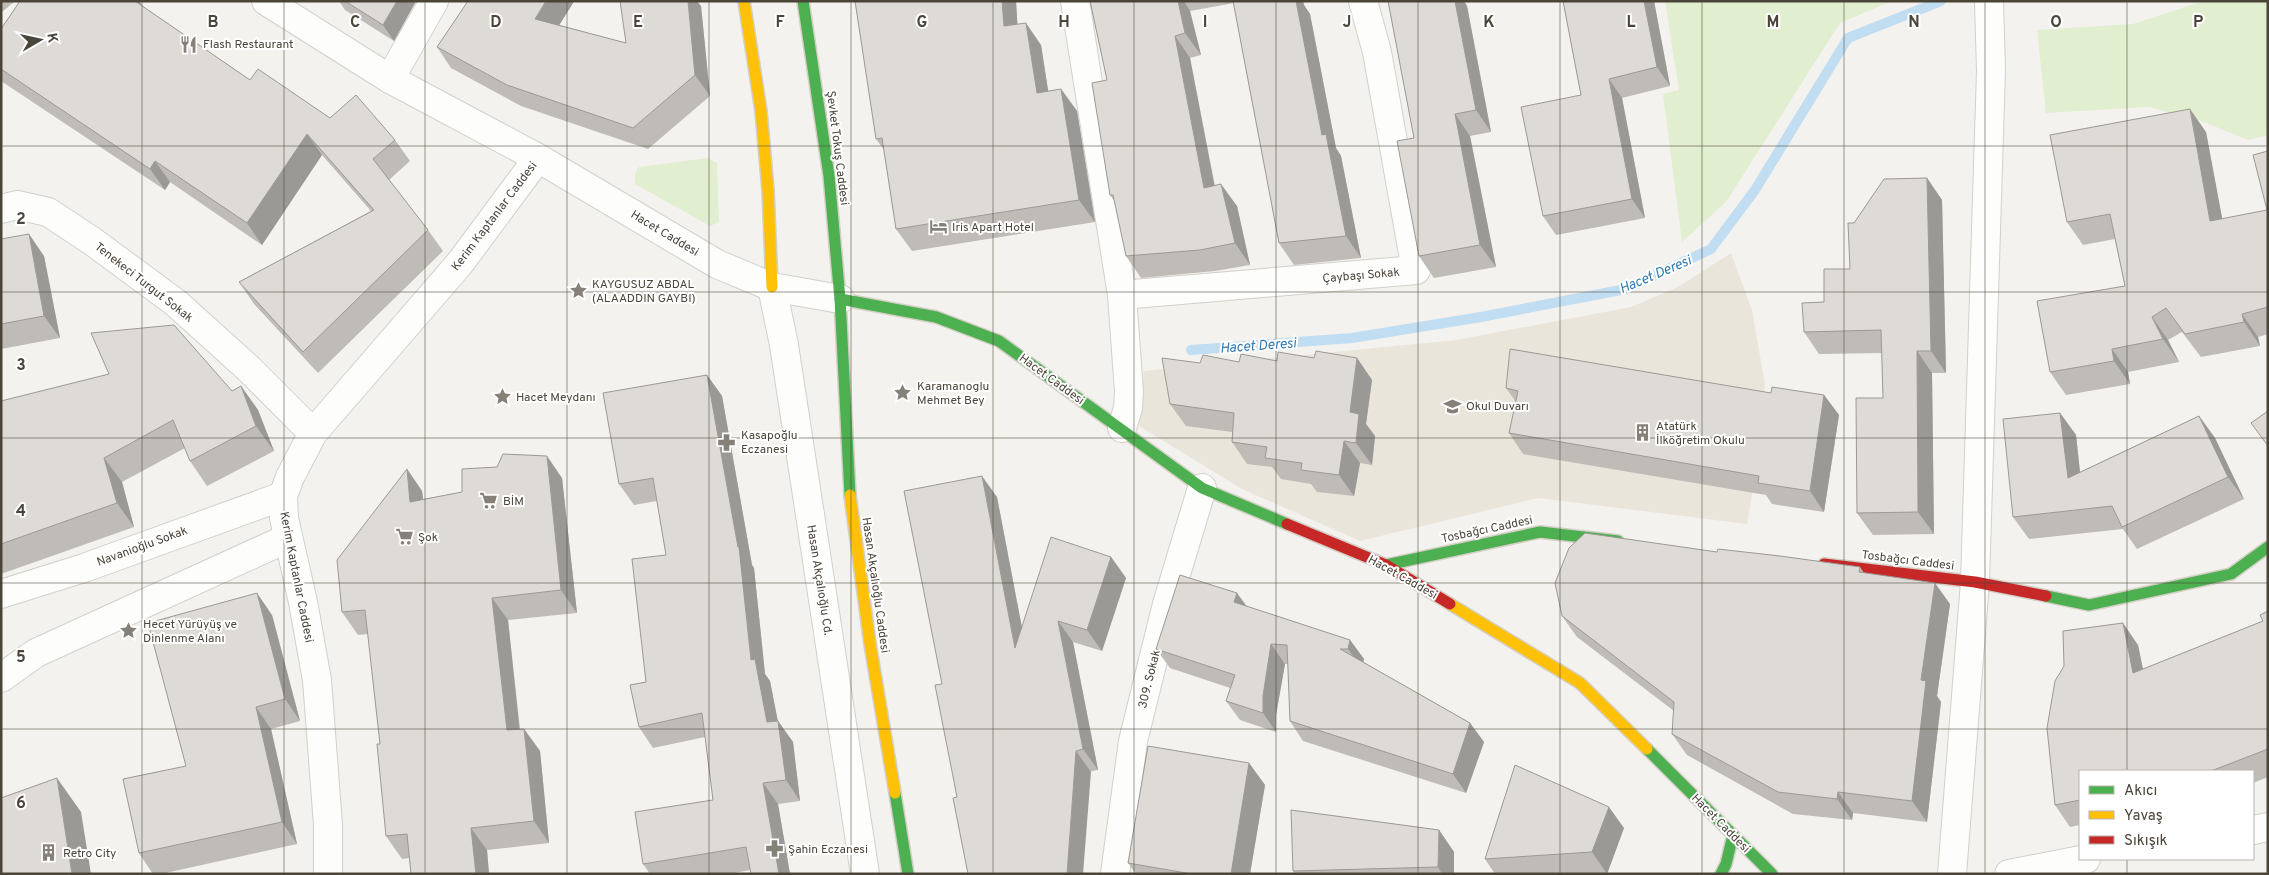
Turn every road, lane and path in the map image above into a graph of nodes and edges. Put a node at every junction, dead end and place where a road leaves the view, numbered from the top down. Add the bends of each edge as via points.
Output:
1 (266, 1) edge
2 (434, 1) edge
3 (744, 1) edge
4 (803, 1) edge
5 (1074, 1) edge
6 (1363, 1) edge
7 (1989, 1) edge
8 (390, 79) junction
9 (538, 158) junction
10 (1, 209) edge
11 (772, 287) junction
12 (1122, 295) junction
13 (840, 298) junction
14 (1122, 428) junction
15 (313, 433) junction
16 (1202, 488) junction
17 (283, 496) junction
18 (288, 538) junction
19 (1629, 542) edge
20 (2268, 547) edge
21 (1817, 564) edge
22 (1386, 565) junction
23 (1975, 582) junction
24 (1, 594) edge
25 (1, 678) edge
26 (2268, 827) edge
27 (2254, 830) edge
28 (1733, 835) junction
29 (2081, 860) edge
30 (328, 874) edge
31 (865, 874) edge
32 (908, 874) edge
33 (1115, 874) edge
34 (1721, 874) edge
35 (1772, 874) edge
36 (1952, 874) edge
37 (2009, 874) edge

1 - 8 street, Hacet Caddesi
2 - 8 street
3 - 11 street via 761,112
4 - 13 street, Şevket Tokuş Caddesi via 830,176
5 - 12 street
6 - 12 street, Çaybaşı Sokak via 1377,52 1416,270
7 - 23 street via 1991,71
8 - 9 street, Hacet Caddesi
9 - 11 street, Hacet Caddesi via 717,264
9 - 15 street, Kerim Kaptanlar Caddesi via 460,264
10 - 15 street, Tenekeci Turgut Sokak via 17,205 48,212 92,241 176,303
11 - 13 street, Hacet Caddesi
11 - 31 street, Hasan Akçalıoğlu Cd. via 784,345
12 - 14 street via 1129,392
13 - 14 street, Hacet Caddesi via 936,317 999,341
13 - 32 street, Hasan Akçalıoğlu Caddesi via 848,488
14 - 16 street, Hacet Caddesi
15 - 17 street, Kerim Kaptanlar Caddesi
16 - 22 street, Hacet Caddesi
16 - 33 street, 309. Sokak via 1167,604 1133,741
17 - 18 street, Kerim Kaptanlar Caddesi
17 - 24 street, Navanioğlu Sokak via 84,568
18 - 25 street via 36,653
18 - 30 street, Kerim Kaptanlar Caddesi via 317,680
19 - 22 street, Tosbağcı Caddesi via 1540,532
20 - 23 street, Tosbağcı Caddesi via 2231,574 2089,605
21 - 23 street, Tosbağcı Caddesi
22 - 28 street, Hacet Caddesi via 1580,683
23 - 36 street
26 - 27 street
28 - 34 street
28 - 35 street, Hacet Caddesi
29 - 37 street

